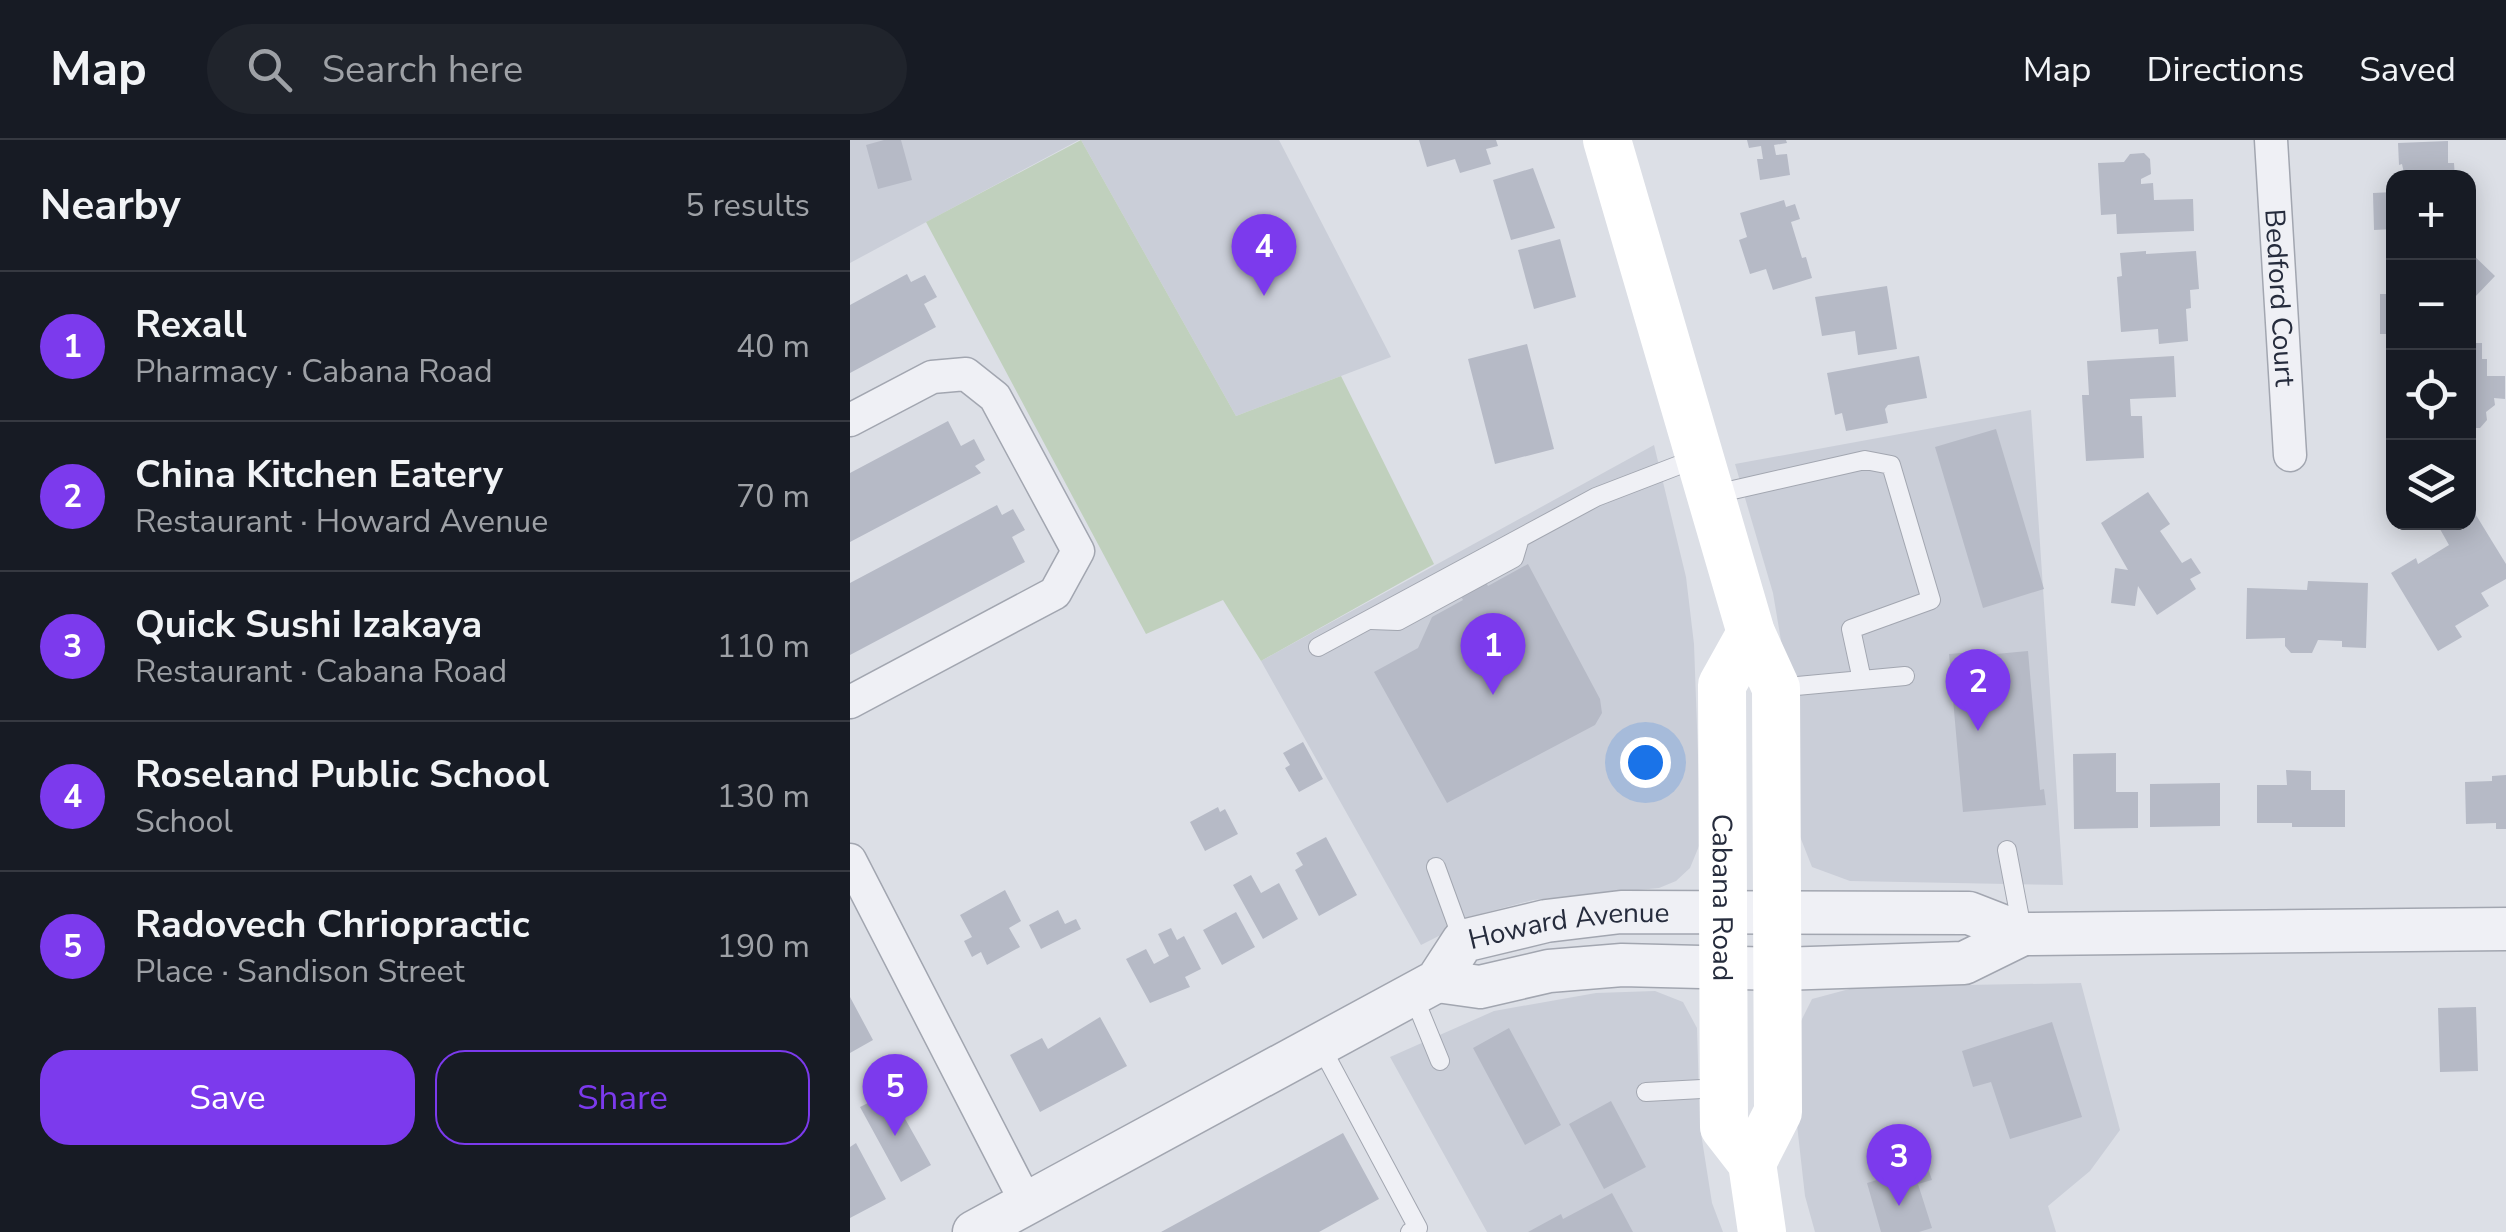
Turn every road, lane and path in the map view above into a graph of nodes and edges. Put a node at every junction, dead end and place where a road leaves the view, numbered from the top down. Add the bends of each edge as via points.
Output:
1 (1607, 140) edge
2 (2272, 140) edge
3 (850, 420) edge
4 (2290, 455) dead end
5 (1705, 476) junction
6 (1751, 633) junction
7 (1318, 648) dead end
8 (1905, 676) dead end
9 (1862, 680) junction
10 (1776, 688) junction
11 (850, 702) edge
12 (2007, 850) dead end
13 (850, 860) edge
14 (1436, 867) dead end
15 (1724, 913) junction
16 (1779, 913) junction
17 (2506, 929) edge
18 (2022, 934) junction
19 (1463, 941) junction
20 (1724, 967) junction
21 (1780, 969) junction
22 (1425, 988) junction
23 (1319, 1045) junction
24 (1440, 1061) dead end
25 (1724, 1088) junction
26 (1646, 1092) dead end
27 (1752, 1163) junction
28 (1027, 1204) junction
29 (1761, 1231) edge
30 (974, 1232) edge
31 (1410, 1232) edge

1 - 5 main road, Cabana Road
2 - 4 street, Bedford Court
3 - 11 street via 932,376 966,374 994,397 1078,551 1055,593
5 - 6 main road, Cabana Road
5 - 7 lane via 1596,497 1520,538 1514,558 1398,620 1367,620
5 - 9 lane via 1865,460 1891,465 1930,600 1851,629
6 - 10 main road, Cabana Road
6 - 15 main road, Cabana Road via 1722,685
8 - 9 lane
9 - 10 lane
10 - 16 main road, Cabana Road
12 - 18 lane
13 - 28 street
14 - 19 lane
15 - 16 street, Howard Avenue
15 - 19 street, Howard Avenue via 1621,912 1546,920
15 - 20 main road, Cabana Road
16 - 18 street, Howard Avenue via 1968,913
16 - 21 main road, Cabana Road
17 - 18 street, Howard Avenue
18 - 21 street, Howard Avenue via 1964,963
19 - 22 street, Howard Avenue
20 - 21 street, Howard Avenue
20 - 22 street, Howard Avenue via 1622,965 1549,971 1480,987
20 - 25 main road, Cabana Road
21 - 27 main road, Cabana Road via 1778,1112
22 - 23 street, Howard Avenue
22 - 24 lane
23 - 28 street, Howard Avenue
23 - 31 lane via 1418,1228
25 - 26 lane
25 - 27 main road, Cabana Road via 1724,1127
27 - 29 main road, Cabana Road
28 - 30 street, Howard Avenue

